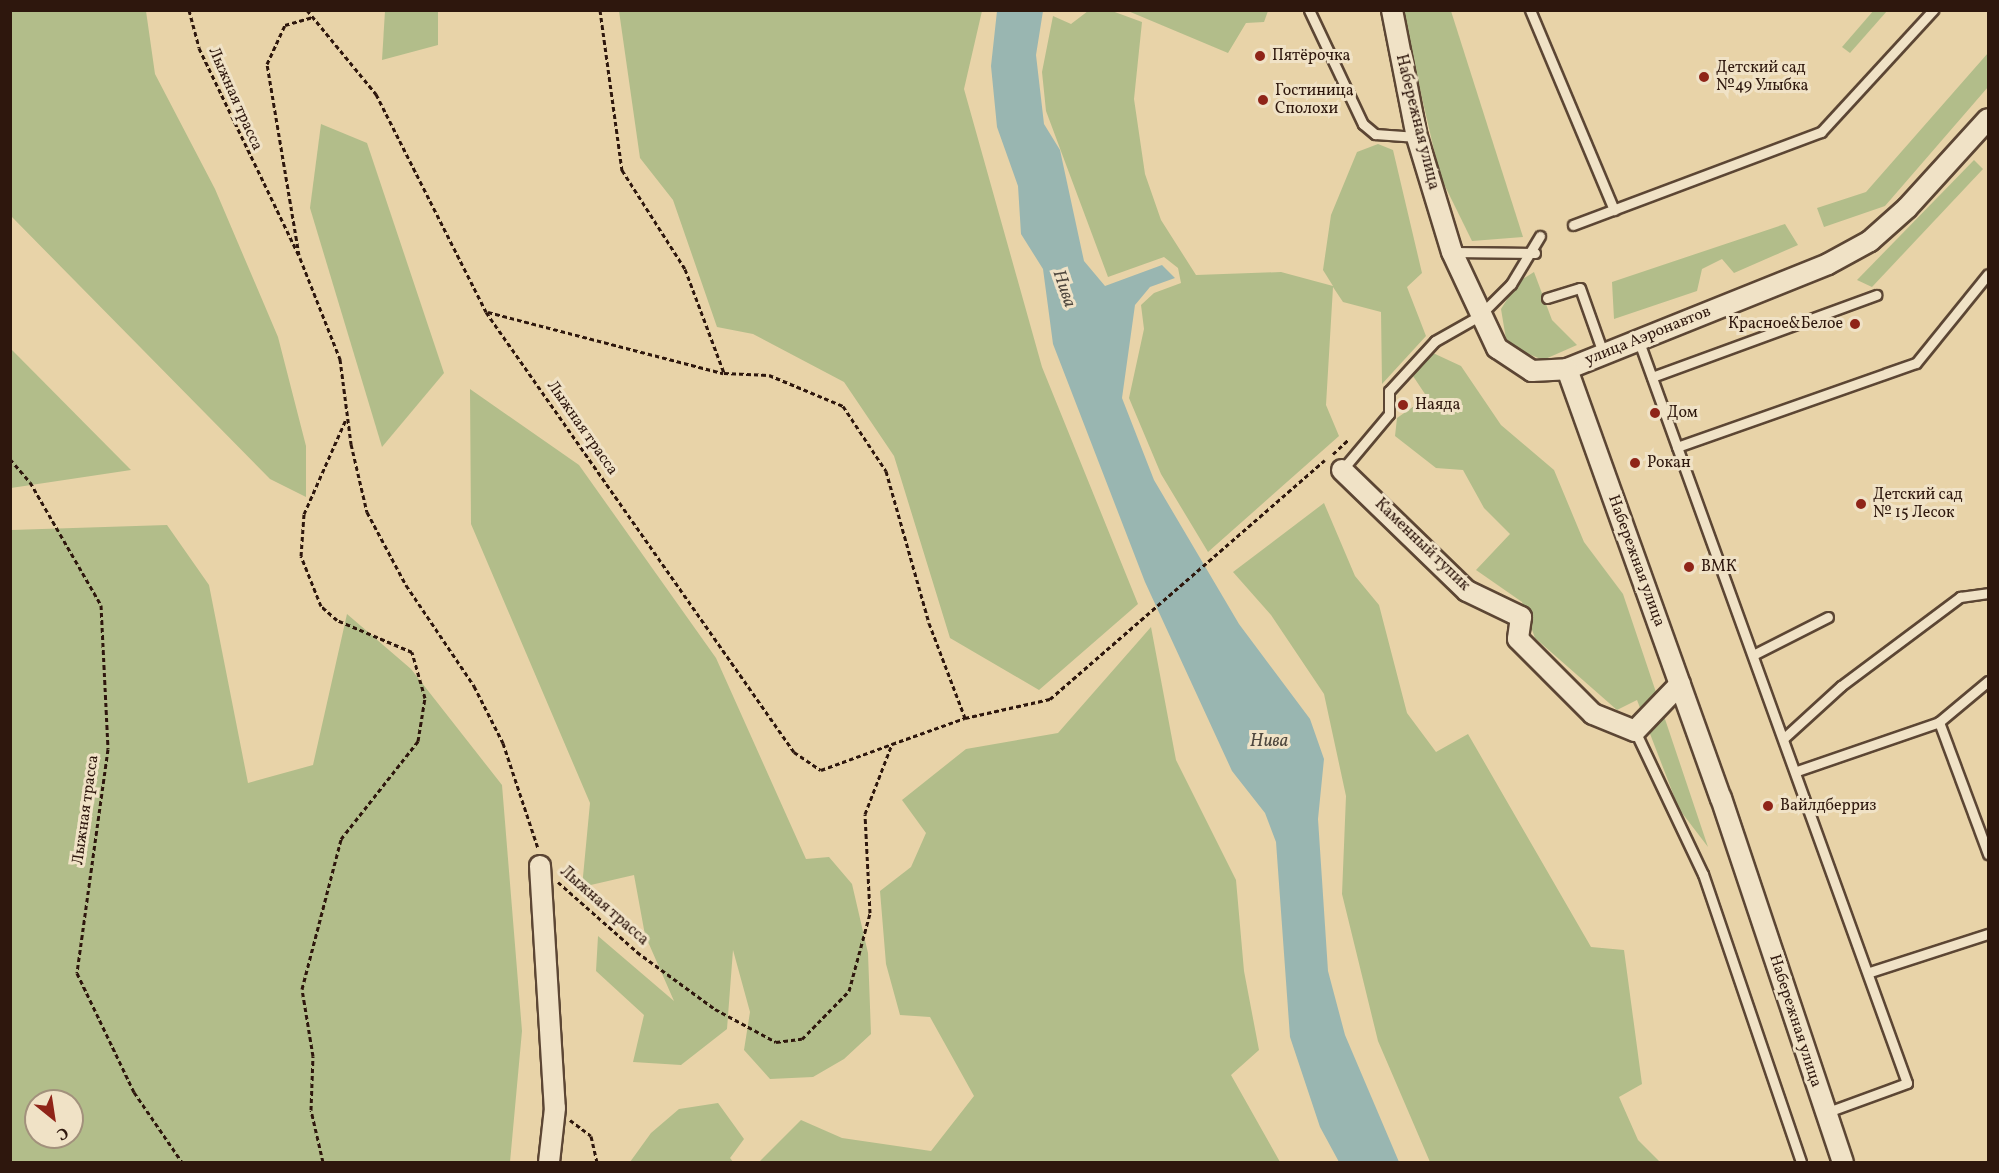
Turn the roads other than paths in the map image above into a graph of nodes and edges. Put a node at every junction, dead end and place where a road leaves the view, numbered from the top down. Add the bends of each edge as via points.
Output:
1 (1309, 10) edge
2 (1392, 10) edge
3 (1530, 10) edge
4 (1933, 10) edge
5 (1989, 119) edge
6 (1417, 137) junction
7 (1614, 210) junction
8 (1573, 225) dead end
9 (1540, 237) dead end
10 (1452, 252) junction
11 (1535, 253) junction
12 (1989, 274) edge
13 (1876, 295) dead end
14 (1547, 298) dead end
15 (1479, 316) junction
16 (1638, 339) junction
17 (1603, 353) junction
18 (1567, 369) junction
19 (1652, 377) junction
20 (1677, 447) junction
21 (1342, 470) joint
22 (1989, 593) edge
23 (1828, 617) dead end
24 (1753, 655) junction
25 (1989, 681) edge
26 (1680, 684) junction
27 (1939, 722) junction
28 (1635, 731) junction
29 (1784, 738) junction
30 (1797, 771) junction
31 (1989, 854) edge
32 (540, 866) road end
33 (1989, 934) edge
34 (1870, 972) junction
35 (1825, 1113) junction
36 (549, 1162) edge
37 (1801, 1162) edge
38 (1844, 1162) edge

1 - 6 lane via 1363,124 1376,134
2 - 6 street, Набережная улица
3 - 7 lane
4 - 7 lane via 1821,132
5 - 16 street, улица Аэронавтов via 1870,241 1779,286
6 - 10 street, Набережная улица
7 - 8 lane
9 - 11 lane
10 - 11 lane
10 - 15 street, Набережная улица
11 - 15 lane
12 - 20 lane via 1916,363
13 - 19 lane
14 - 17 lane via 1580,288
15 - 18 street, Набережная улица via 1497,348 1532,370
15 - 21 lane via 1435,341 1389,390 1389,414
16 - 17 street, улица Аэронавтов
16 - 19 lane
17 - 18 street, улица Аэронавтов
18 - 26 street, Набережная улица
19 - 20 lane
20 - 24 lane
21 - 28 street, Каменный тупик via 1467,591 1521,617 1518,639 1593,714
22 - 29 lane via 1960,597 1841,686
23 - 24 lane
24 - 29 lane
25 - 27 lane
26 - 28 street
26 - 35 street, Набережная улица
27 - 30 lane
27 - 31 lane
28 - 37 lane via 1703,874
29 - 30 lane
30 - 34 lane
32 - 36 street via 555,1108
33 - 34 lane
34 - 35 lane via 1907,1083
35 - 38 street, Набережная улица

